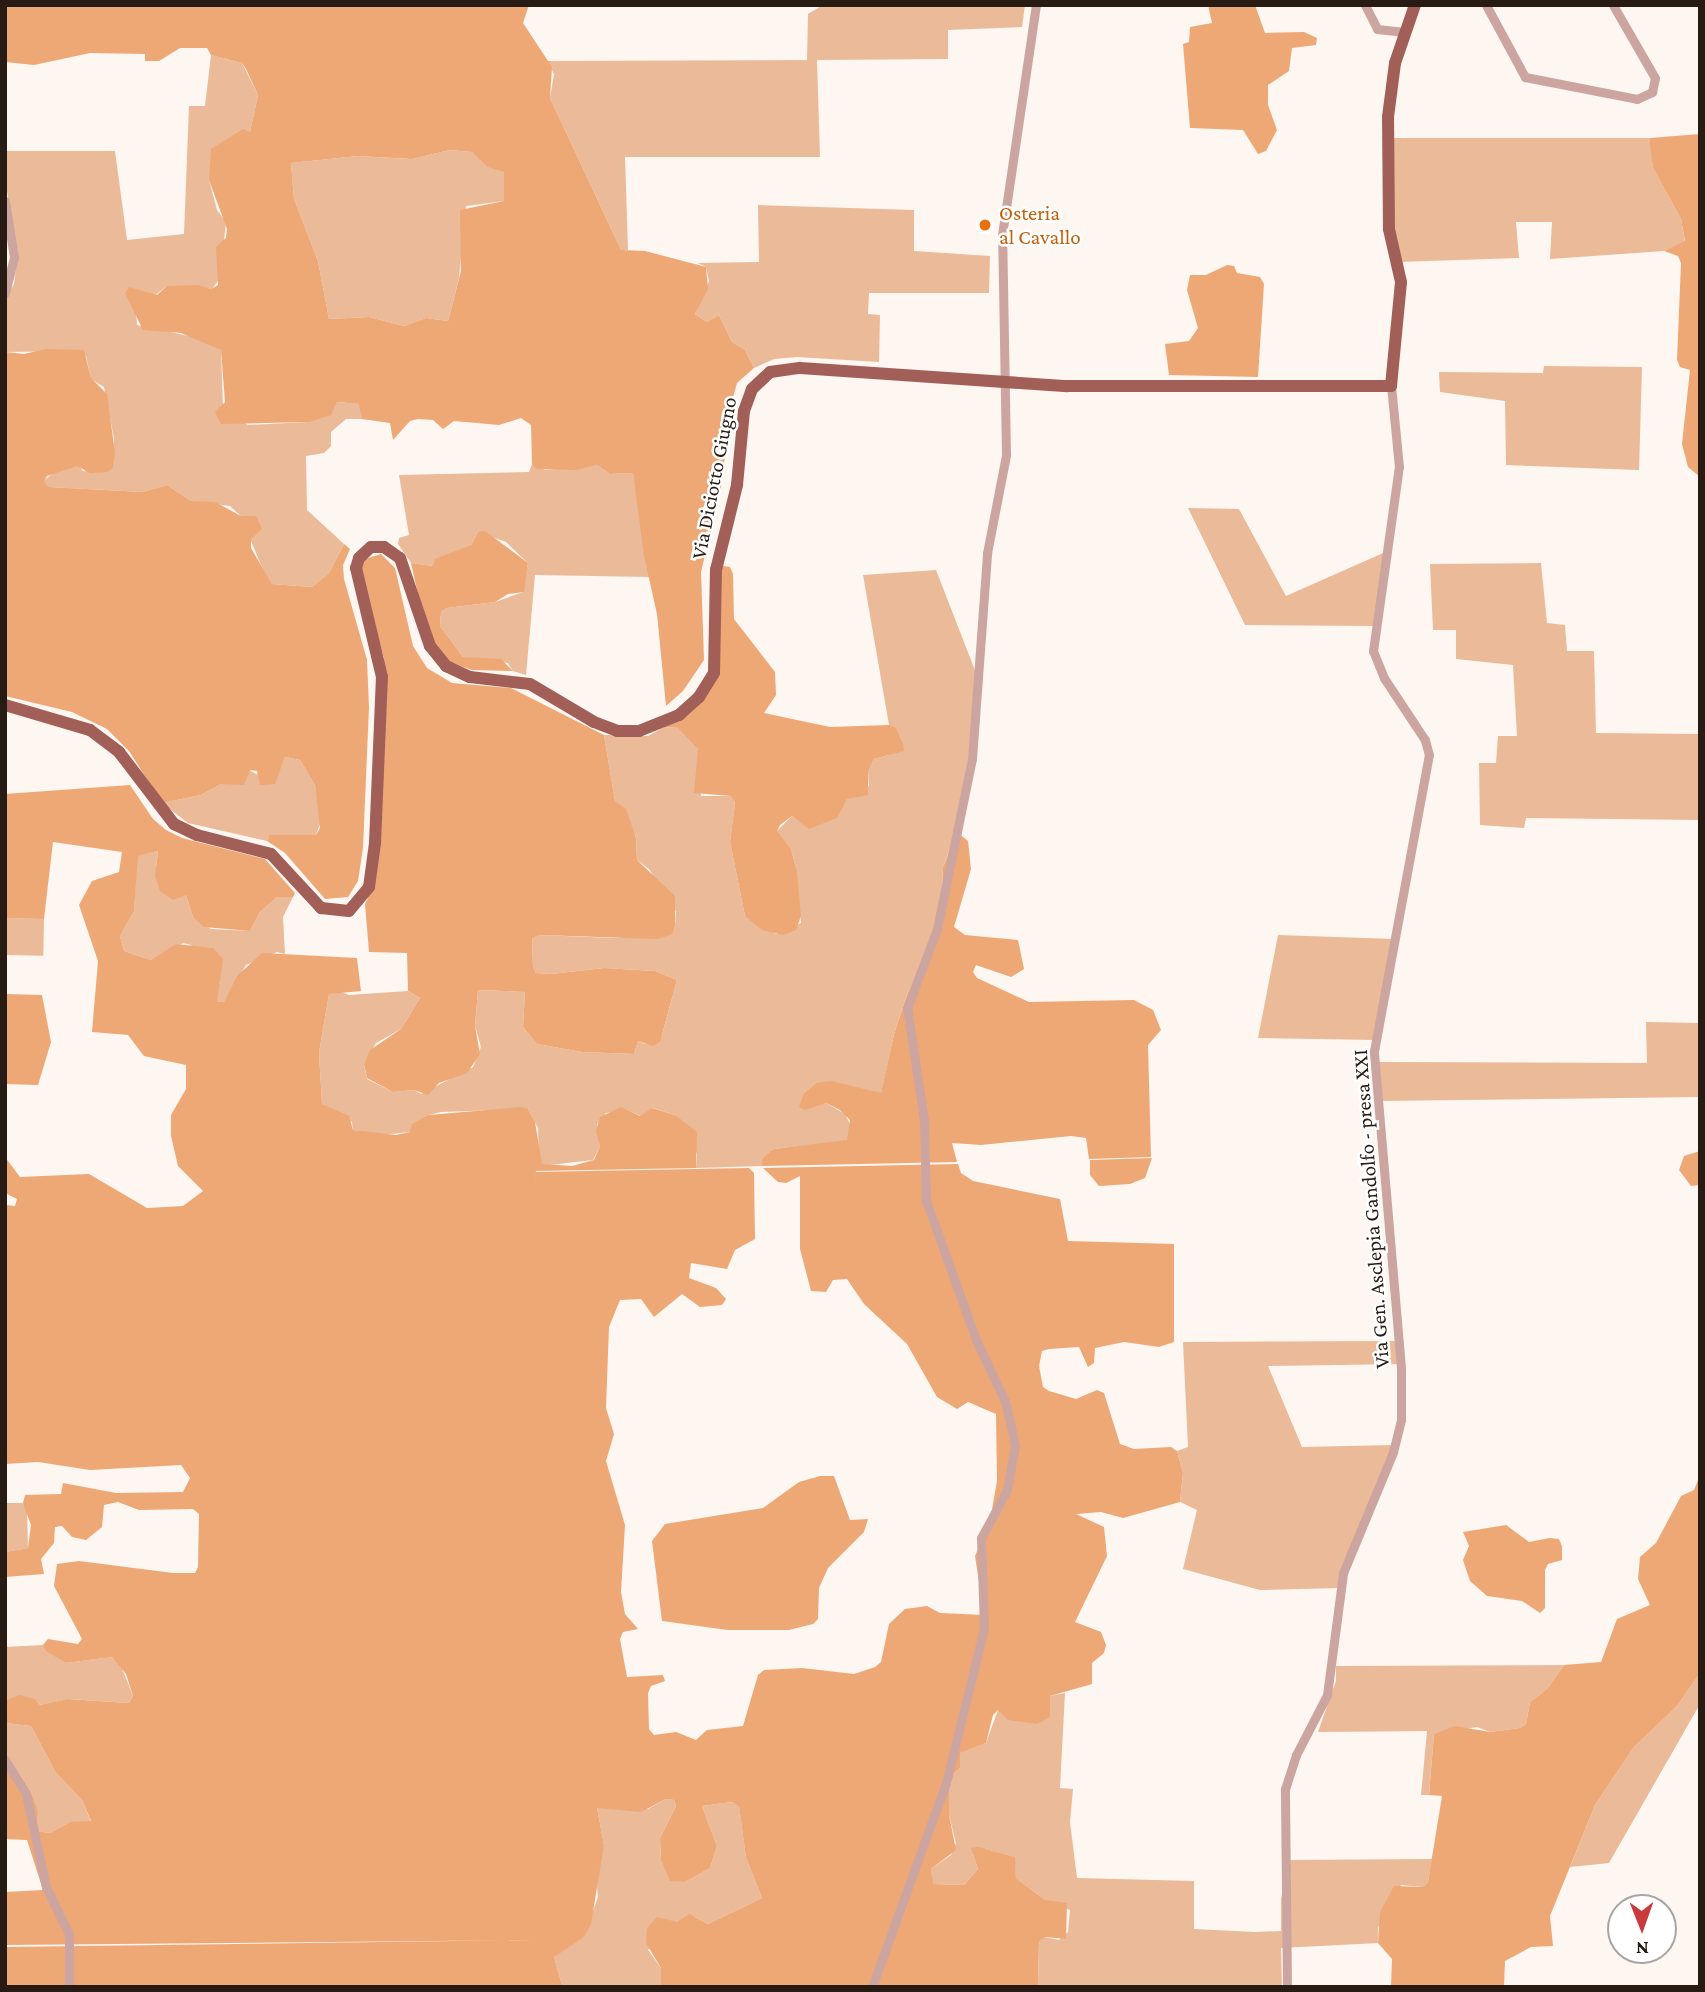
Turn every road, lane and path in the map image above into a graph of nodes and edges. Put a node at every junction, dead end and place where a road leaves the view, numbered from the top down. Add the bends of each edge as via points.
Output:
1 (1037, 5) edge
2 (1365, 5) edge
3 (1415, 5) edge
4 (1486, 5) edge
5 (1613, 5) edge
6 (1405, 32) junction
7 (5, 201) edge
8 (5, 293) edge
9 (1005, 382) junction
10 (1391, 386) junction
11 (5, 705) edge
12 (5, 1760) edge
13 (69, 1987) edge
14 (872, 1987) edge
15 (1287, 1987) edge

1 - 9 street via 1002,234
2 - 6 street via 1377,29
3 - 6 main road
4 - 5 street via 1525,77 1637,99 1652,92 1655,78
6 - 10 main road via 1391,86 1387,129 1390,229 1401,282
7 - 8 street via 14,243 12,274
9 - 10 main road, Via Diciotto Giugno
9 - 11 main road, Via Diciotto Giugno via 787,368 758,380 744,411 737,485 718,549 714,673 690,706 653,728 617,731 530,684 470,677 446,666 430,646 400,558 384,547 364,552 357,579 376,640 383,697 369,887 349,911 321,908 271,854 197,835 174,824 118,752 90,730
9 - 14 street via 1006,455 987,553 972,759 937,929 907,1007 924,1120 926,1200 976,1339 1005,1401 1015,1445 1007,1490 981,1538 984,1628 948,1773
10 - 15 street, Via Gen. Asclepia Gandolfo - presa XXI via 1399,467 1373,651 1384,678 1425,740 1429,755 1374,1051 1401,1368 1401,1420 1393,1452 1343,1573 1327,1695 1296,1755 1285,1789
12 - 13 street via 26,1794 47,1887 69,1934

